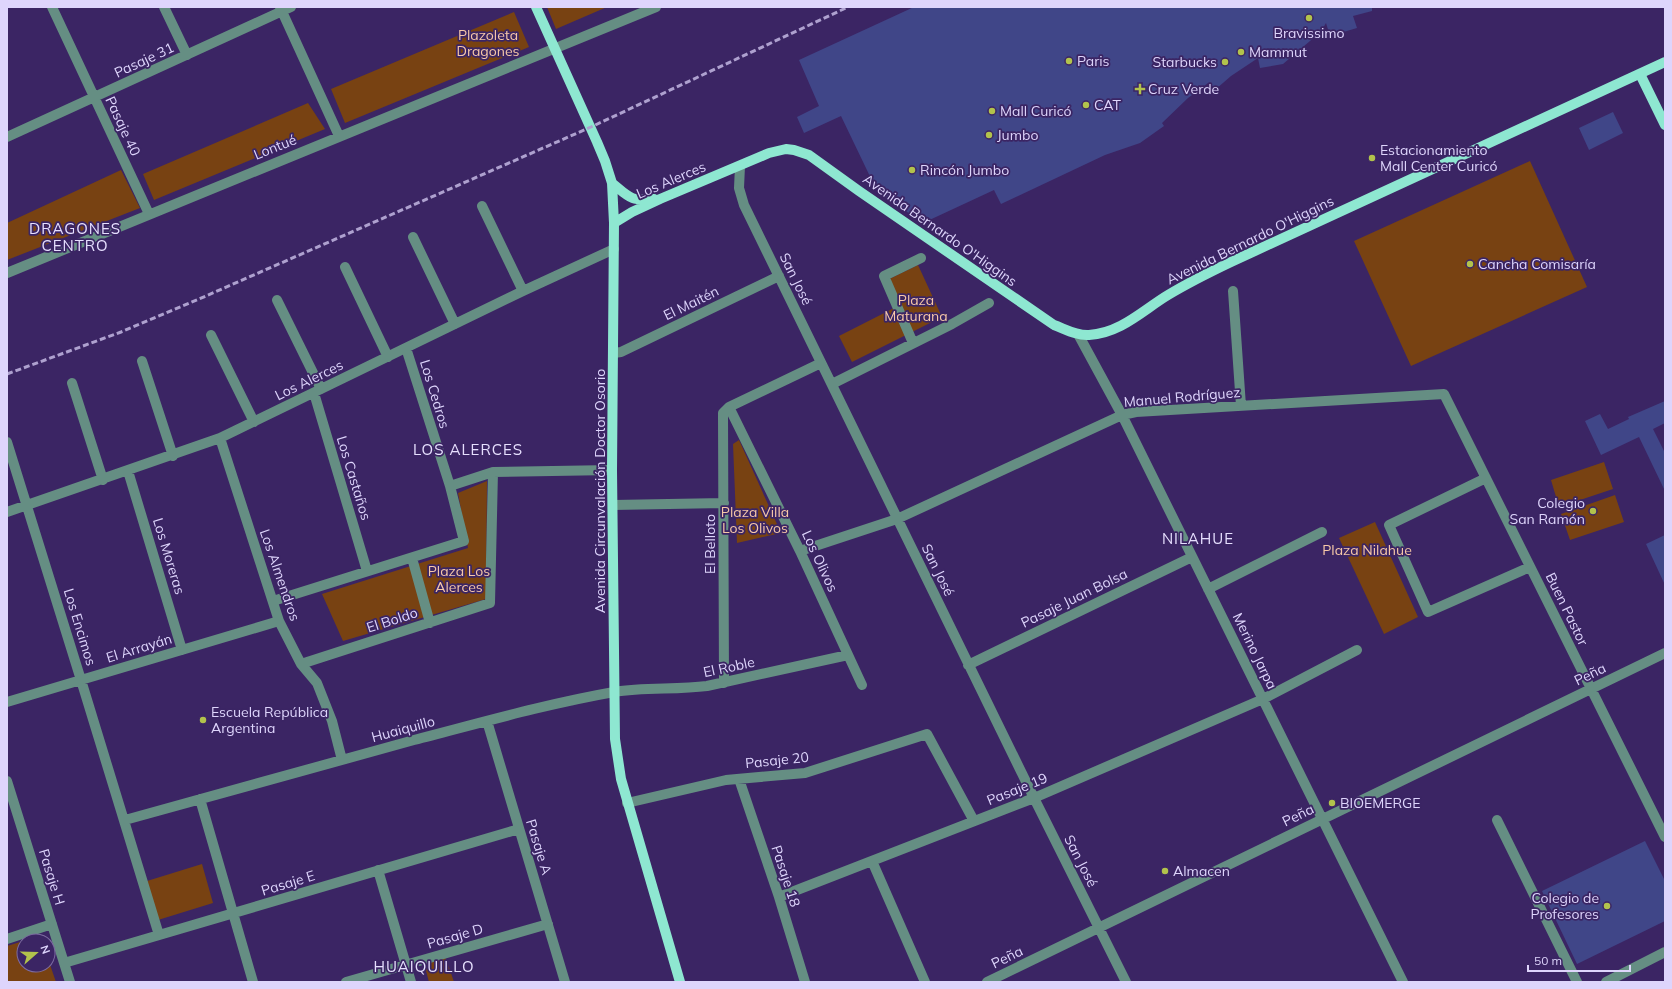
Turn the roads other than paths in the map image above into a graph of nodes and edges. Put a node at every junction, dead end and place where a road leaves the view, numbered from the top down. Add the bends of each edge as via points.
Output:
1 (52, 7) edge
2 (164, 7) edge
3 (536, 7) edge
4 (656, 7) edge
5 (284, 8) edge
6 (555, 48) junction
7 (187, 55) junction
8 (1665, 62) edge
9 (1640, 74) junction
10 (94, 98) junction
11 (1665, 125) edge
12 (339, 136) junction
13 (7, 138) edge
14 (740, 166) junction
15 (612, 183) junction
16 (660, 199) junction
17 (482, 206) dead end
18 (149, 214) junction
19 (614, 223) junction
20 (413, 237) dead end
21 (614, 249) junction
22 (921, 258) dead end
23 (345, 267) dead end
24 (7, 273) edge
25 (778, 276) junction
26 (523, 291) junction
27 (1234, 291) dead end
28 (277, 300) dead end
29 (989, 302) dead end
30 (455, 324) junction
31 (1078, 334) junction
32 (211, 335) dead end
33 (913, 343) junction
34 (406, 348) junction
35 (614, 353) junction
36 (388, 357) junction
37 (142, 361) dead end
38 (821, 363) junction
39 (72, 382) dead end
40 (832, 384) junction
41 (317, 391) junction
42 (1444, 394) joint
43 (1241, 406) junction
44 (730, 407) junction
45 (1122, 415) junction
46 (254, 422) junction
47 (220, 438) junction
48 (7, 442) edge
49 (173, 456) junction
50 (612, 470) junction
51 (128, 471) junction
52 (493, 472) junction
53 (1486, 478) junction
54 (103, 480) junction
55 (450, 486) junction
56 (724, 503) junction
57 (27, 505) junction
58 (613, 505) junction
59 (7, 512) edge
60 (897, 519) junction
61 (1322, 532) dead end
62 (800, 550) junction
63 (1192, 557) junction
64 (412, 558) junction
65 (1530, 567) junction
66 (367, 571) junction
67 (1208, 589) junction
68 (273, 601) junction
69 (279, 621) junction
70 (430, 623) junction
71 (182, 650) junction
72 (1357, 650) dead end
73 (1665, 653) edge
74 (848, 655) junction
75 (301, 664) junction
76 (968, 665) junction
77 (81, 680) junction
78 (724, 683) junction
79 (862, 685) dead end
80 (1591, 689) junction
81 (615, 692) junction
82 (1263, 699) junction
83 (7, 702) edge
84 (487, 721) junction
85 (342, 760) junction
86 (739, 779) junction
87 (7, 781) edge
88 (1034, 798) junction
89 (200, 799) junction
90 (627, 803) junction
91 (1322, 819) junction
92 (125, 820) junction
93 (1497, 820) dead end
94 (974, 822) junction
95 (519, 829) junction
96 (1665, 837) edge
97 (872, 861) junction
98 (378, 870) junction
99 (779, 897) junction
100 (233, 914) junction
101 (52, 924) junction
102 (548, 924) junction
103 (1099, 927) junction
104 (159, 935) junction
105 (7, 939) edge
106 (1665, 952) edge
107 (64, 964) junction
108 (406, 965) junction
109 (1000, 979) edge
110 (70, 982) edge
111 (253, 982) edge
112 (346, 982) edge
113 (411, 982) edge
114 (565, 982) edge
115 (680, 982) edge
116 (805, 982) edge
117 (925, 982) edge
118 (987, 982) edge
119 (1126, 982) edge
120 (1403, 982) edge
121 (1577, 982) edge
122 (1606, 982) edge

1 - 10 street, Pasaje 40
2 - 7 street
3 - 6 main road, Avenida Circunvalación Doctor Osorio
4 - 6 street, Lontué
5 - 7 street, Pasaje 31
5 - 12 street
6 - 12 street, Lontué
6 - 15 main road, Avenida Circunvalación Doctor Osorio via 603,154
7 - 10 street, Pasaje 31
8 - 9 main road, Avenida Bernardo O'Higgins
9 - 11 main road
9 - 31 main road, Avenida Bernardo O'Higgins via 1231,262 1168,295 1125,324 1100,334
10 - 13 street, Pasaje 31
10 - 18 street, Pasaje 40
12 - 18 street, Lontué
14 - 16 main road, Los Alerces
14 - 25 street, San José via 739,188 744,205
14 - 31 main road, Avenida Bernardo O'Higgins via 780,150 810,154 1015,299 1054,325
15 - 16 main road via 630,198
15 - 19 main road, Avenida Circunvalación Doctor Osorio
16 - 19 main road, Los Alerces
17 - 26 street
18 - 24 street, Lontué
19 - 21 main road, Avenida Circunvalación Doctor Osorio
20 - 30 street
21 - 26 street, Los Alerces
21 - 35 main road, Avenida Circunvalación Doctor Osorio
22 - 33 street via 884,276
23 - 36 street
25 - 35 street, El Maitén via 621,352
25 - 38 street, San José
26 - 30 street, Los Alerces
27 - 43 street
28 - 41 street, Los Castaños
29 - 33 street
30 - 34 street, Los Alerces
31 - 45 street, Merino Jarpa
32 - 46 street
33 - 40 street
34 - 36 street, Los Alerces
34 - 55 street, Los Cedros
35 - 50 main road, Avenida Circunvalación Doctor Osorio
36 - 41 street, Los Alerces
37 - 49 street
38 - 40 street, San José
38 - 44 street
39 - 54 street
40 - 60 street, San José
41 - 46 street, Los Alerces
41 - 66 street, Los Castaños
42 - 43 street, Manuel Rodríguez
42 - 53 street, Buen Pastor
43 - 45 street, Manuel Rodríguez
44 - 56 street, El Belloto via 723,413
44 - 62 street, Los Olivos
45 - 60 street, Manuel Rodríguez
45 - 63 street, Merino Jarpa
46 - 47 street, Los Alerces
47 - 49 street, Los Alerces
47 - 68 street, Los Almendros
48 - 57 street, Los Encimos
49 - 51 street, Los Alerces
50 - 52 street
50 - 58 main road, Avenida Circunvalación Doctor Osorio
51 - 54 street, Los Alerces
51 - 71 street, Los Moreras
52 - 55 street
52 - 70 street, El Boldo via 490,603
53 - 65 street, Buen Pastor
53 - 65 street via 1389,525 1428,612
54 - 57 street, Los Alerces
55 - 64 street, Los Cedros via 464,541
56 - 58 street
56 - 78 street, El Belloto
57 - 59 street, Los Alerces
57 - 77 street, Los Encimos
58 - 81 main road, Avenida Circunvalación Doctor Osorio
60 - 62 street, Manuel Rodríguez
60 - 76 street, San José
61 - 67 street
62 - 74 street, Los Olivos
63 - 67 street, Merino Jarpa
63 - 76 street, Pasaje Juan Bolsa
64 - 66 street
64 - 70 street
65 - 80 street, Buen Pastor
66 - 68 street
67 - 82 street, Merino Jarpa
68 - 69 street, Los Almendros
69 - 71 street, El Arrayán
69 - 75 street, Los Almendros
70 - 75 street, El Boldo
71 - 77 street, El Arrayán
72 - 82 street, Pasaje 19
73 - 80 street, Peña
74 - 78 street, El Roble
74 - 79 street, Los Olivos
75 - 85 street, Los Almendros via 317,683 332,721
76 - 88 street, San José
77 - 83 street, El Arrayán
77 - 92 street, Los Encimos
78 - 81 street, El Roble via 690,688
80 - 91 street, Peña
80 - 96 street, Buen Pastor
81 - 84 street, Huaiquillo
81 - 90 main road, Avenida Circunvalación Doctor Osorio via 617,757
82 - 88 street, Pasaje 19
82 - 91 street, Merino Jarpa
84 - 85 street, Huaiquillo
84 - 95 street, Pasaje A
85 - 89 street, Huaiquillo
86 - 90 street, Pasaje 20
86 - 94 street, Pasaje 20 via 818,770 927,734
86 - 99 street, Pasaje 18
87 - 101 street, Pasaje H
88 - 94 street, Pasaje 19
88 - 103 street, San José
89 - 92 street, Huaiquillo
89 - 100 street
90 - 115 main road, Avenida Circunvalación Doctor Osorio
91 - 103 street, Peña
91 - 120 street, Merino Jarpa
92 - 104 street, Los Encimos
93 - 121 street
94 - 97 street, Pasaje 19
95 - 98 street, Pasaje E
95 - 102 street, Pasaje A
97 - 99 street, Pasaje 19
97 - 117 street
98 - 100 street, Pasaje E
98 - 108 street
99 - 116 street, Pasaje 18
100 - 104 street, Pasaje E
100 - 111 street
101 - 105 street
101 - 107 street, Pasaje H
102 - 108 street, Pasaje D
102 - 114 street, Pasaje A
103 - 109 street, Peña
103 - 119 street, San José
104 - 107 street, Pasaje E
106 - 122 street
107 - 110 street, Pasaje H
108 - 112 street, Pasaje D
108 - 113 street
109 - 118 street, Peña

